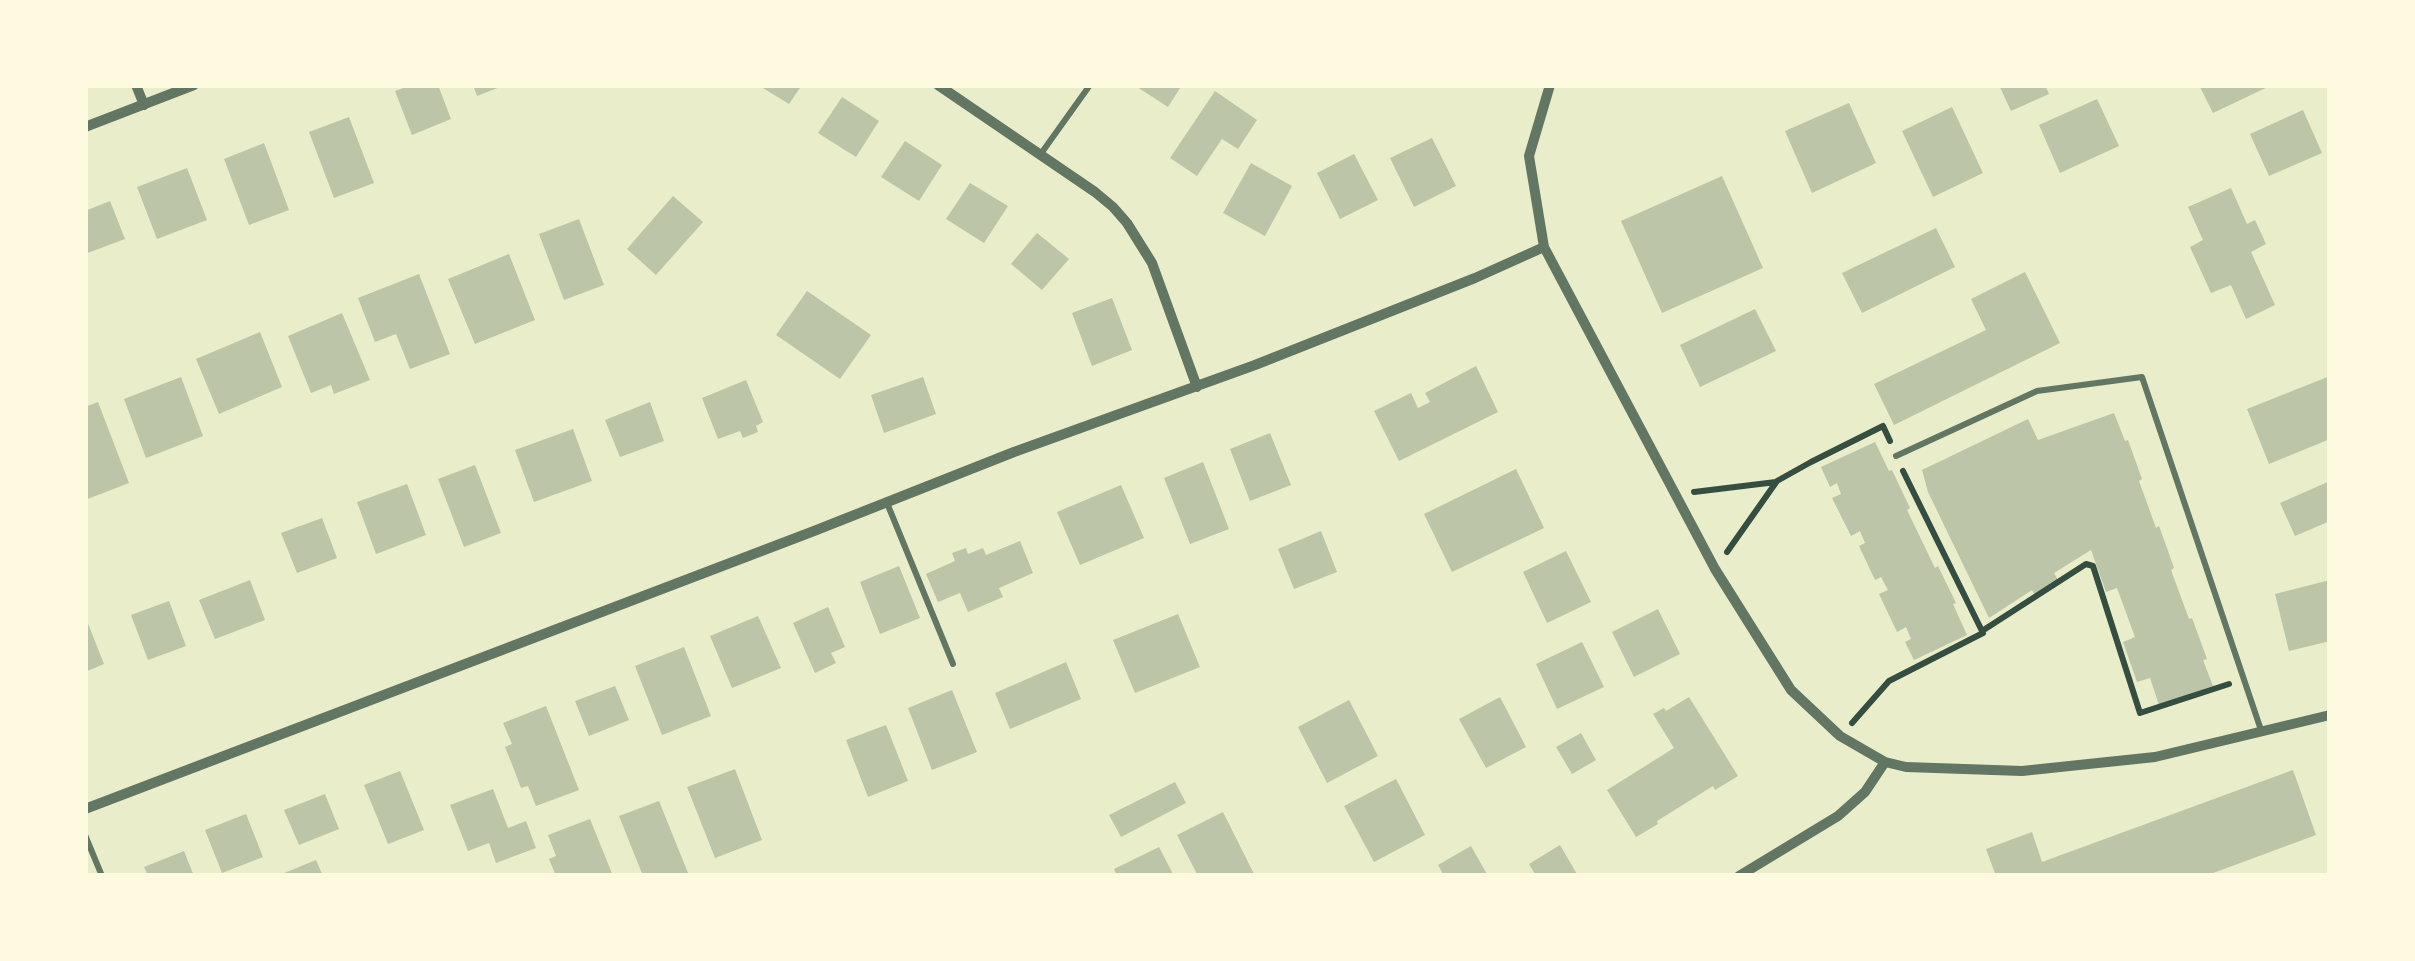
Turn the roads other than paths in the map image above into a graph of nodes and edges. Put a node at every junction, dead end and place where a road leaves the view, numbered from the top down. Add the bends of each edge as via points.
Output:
1 (136, 85) edge
2 (194, 85) edge
3 (938, 85) edge
4 (1090, 85) edge
5 (1550, 85) edge
6 (144, 105) junction
7 (85, 127) edge
8 (1040, 155) junction
9 (1544, 246) junction
10 (1197, 386) junction
11 (1896, 456) road end
12 (887, 502) junction
13 (953, 664) dead end
14 (2330, 715) edge
15 (2262, 733) junction
16 (1886, 762) junction
17 (85, 809) edge
18 (85, 835) edge
19 (102, 876) edge
20 (1739, 876) edge

1 - 6 street
2 - 6 street
3 - 8 street
4 - 8 lane
5 - 9 street via 1529,156
6 - 7 street
8 - 10 street via 1113,208 1140,241
9 - 10 street
9 - 16 street via 1673,495 1791,690 1840,736
10 - 12 street
11 - 15 lane via 2037,391 2142,377
12 - 13 lane
12 - 17 street
14 - 15 street
15 - 16 street via 2154,757 2022,771
16 - 20 street via 1838,816
18 - 19 lane

